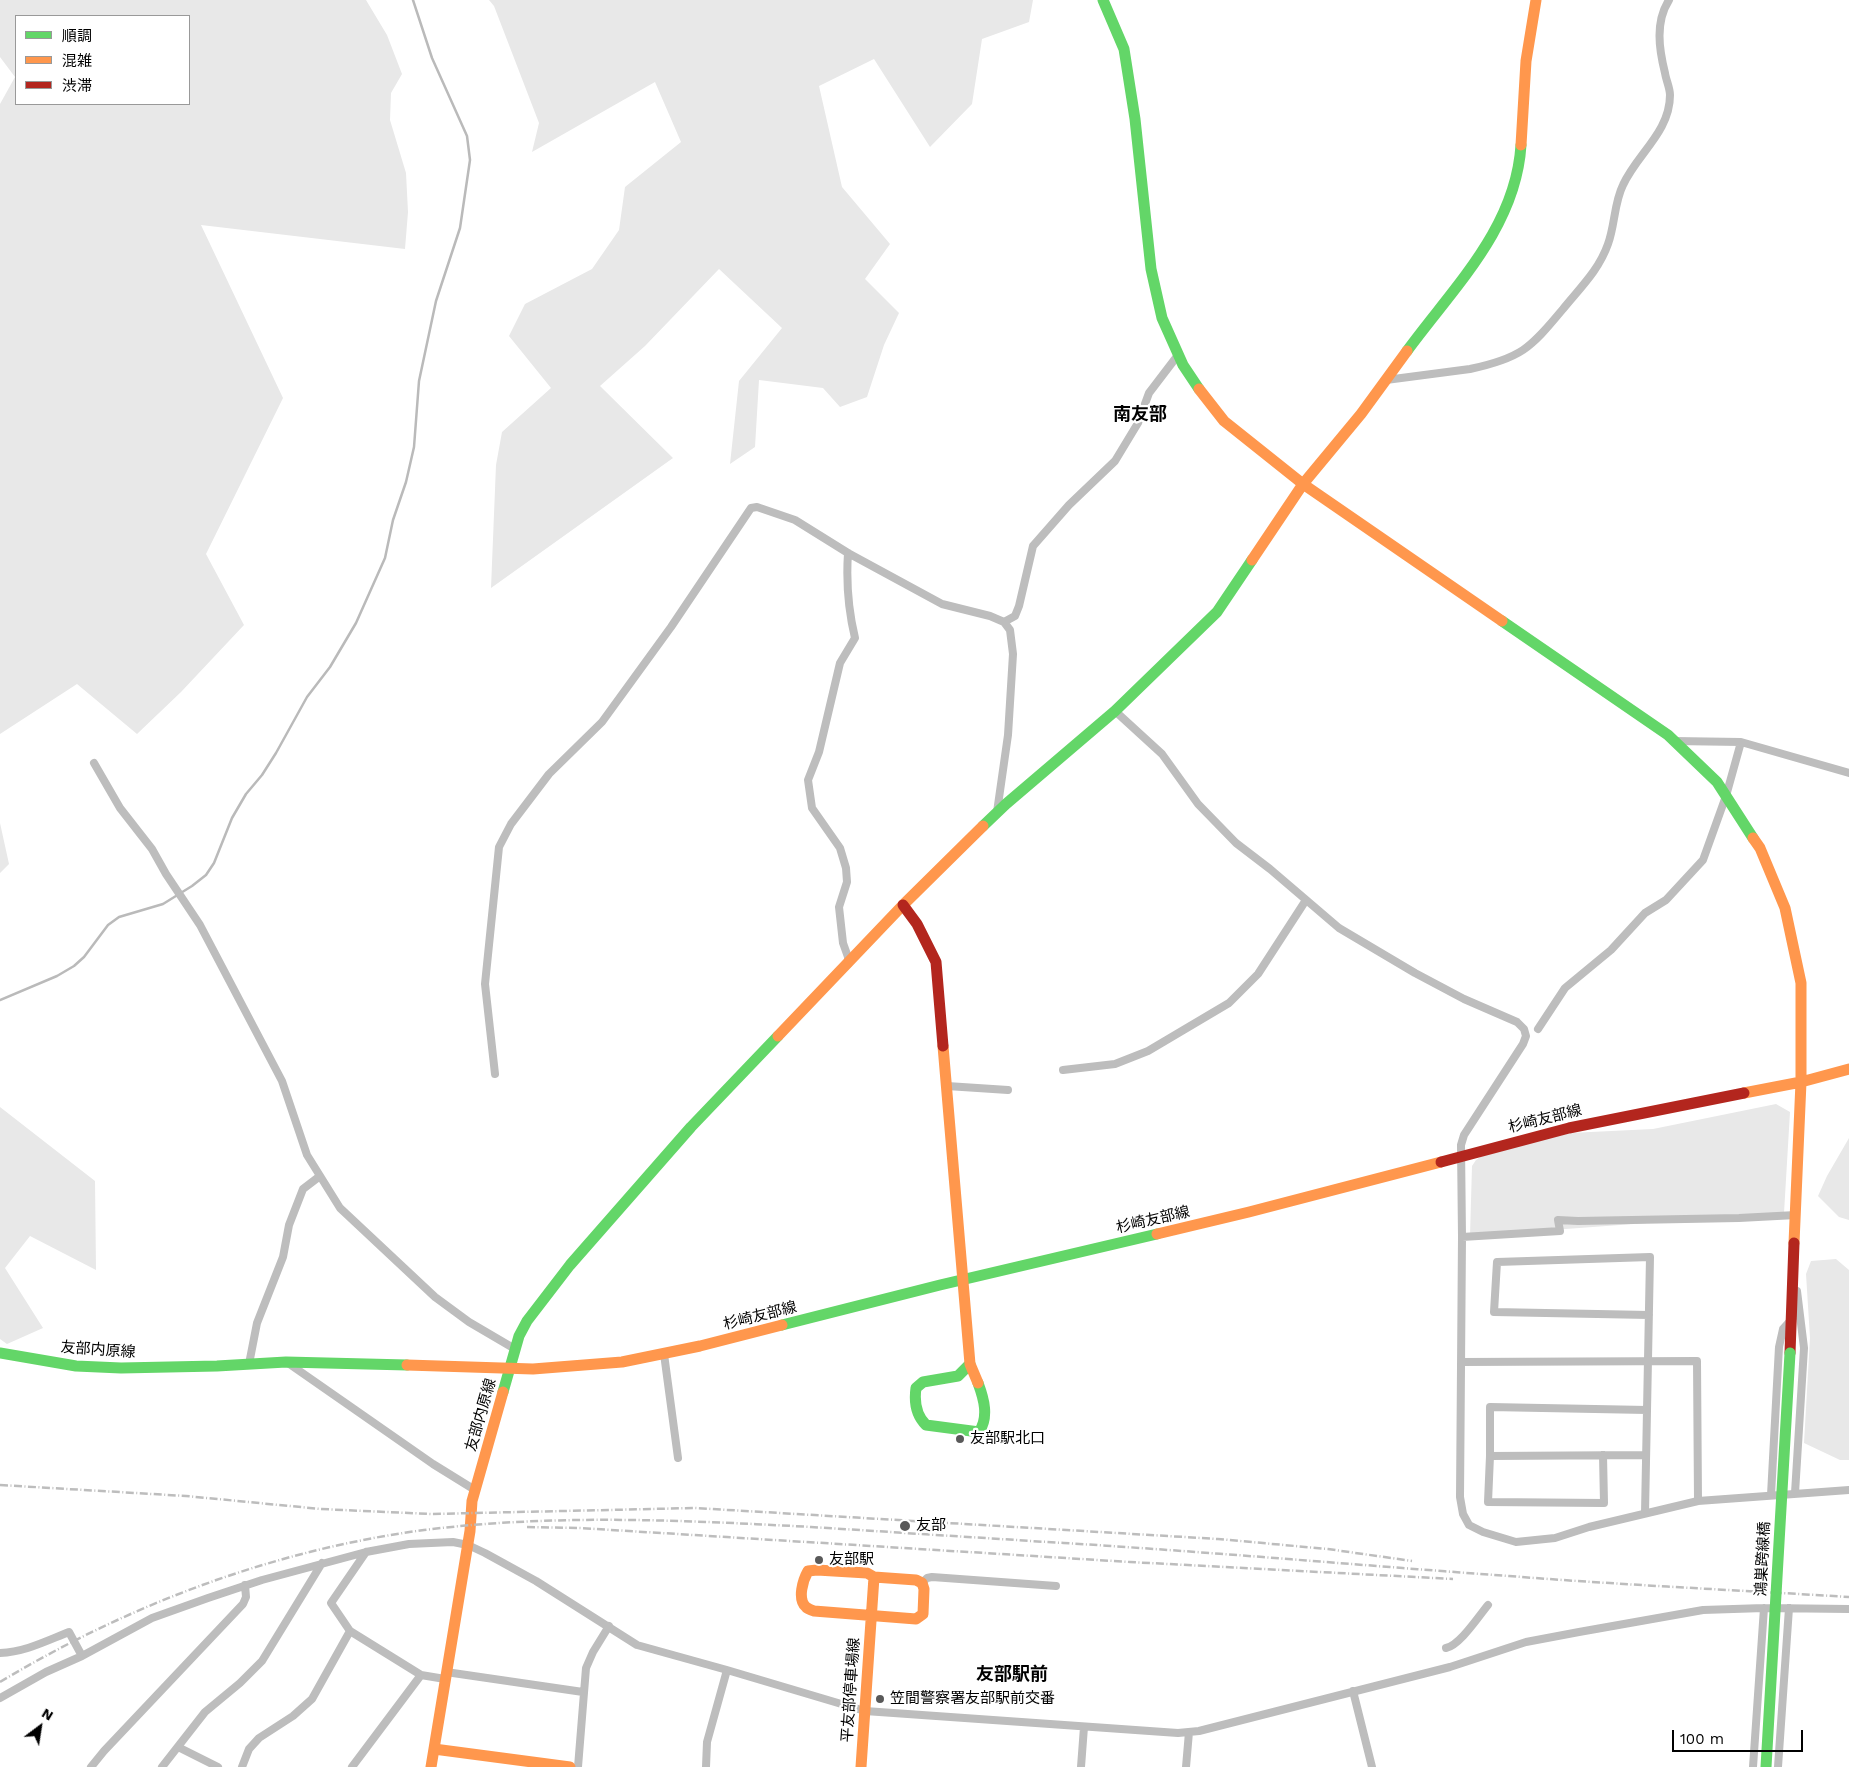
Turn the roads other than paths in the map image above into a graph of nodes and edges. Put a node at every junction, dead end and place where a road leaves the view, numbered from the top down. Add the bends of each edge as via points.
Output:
1 (1103, 0) edge
2 (1536, 0) edge
3 (1670, 0) edge
4 (1178, 355) junction
5 (1386, 380) junction
6 (1303, 484) junction
7 (848, 553) junction
8 (1004, 622) junction
9 (1115, 711) junction
10 (1674, 741) junction
11 (1741, 742) junction
12 (94, 763) dead end
13 (1849, 773) edge
14 (1726, 796) junction
15 (997, 812) junction
16 (1306, 900) junction
17 (903, 905) junction
18 (848, 964) junction
19 (1538, 1029) dead end
20 (1849, 1069) edge
21 (1063, 1070) dead end
22 (495, 1074) dead end
23 (1801, 1082) junction
24 (947, 1086) junction
25 (1008, 1090) dead end
26 (1461, 1156) junction
27 (320, 1176) junction
28 (1796, 1215) junction
29 (1462, 1237) junction
30 (1794, 1267) junction
31 (963, 1280) junction
32 (1649, 1316) junction
33 (1792, 1319) junction
34 (515, 1349) junction
35 (0, 1353) edge
36 (664, 1354) junction
37 (1648, 1360) junction
38 (286, 1362) junction
39 (1461, 1362) junction
40 (249, 1364) junction
41 (970, 1364) junction
42 (509, 1369) junction
43 (958, 1376) junction
44 (977, 1381) junction
45 (1647, 1410) junction
46 (1603, 1455) junction
47 (1646, 1455) junction
48 (1490, 1456) junction
49 (678, 1458) dead end
50 (475, 1490) junction
51 (1849, 1490) edge
52 (1796, 1494) junction
53 (1771, 1495) junction
54 (1698, 1501) junction
55 (1645, 1513) junction
56 (468, 1544) junction
57 (366, 1552) junction
58 (322, 1563) junction
59 (874, 1577) junction
60 (922, 1583) junction
61 (245, 1585) junction
62 (1056, 1586) dead end
63 (1488, 1605) dead end
64 (1764, 1608) junction
65 (1789, 1608) junction
66 (1849, 1608) edge
67 (871, 1615) junction
68 (609, 1626) junction
69 (350, 1631) junction
70 (1446, 1648) dead end
71 (0, 1653) edge
72 (82, 1656) junction
73 (727, 1670) junction
74 (421, 1675) junction
75 (446, 1676) junction
76 (1353, 1691) junction
77 (583, 1692) junction
78 (0, 1698) edge
79 (865, 1711) junction
80 (1084, 1727) junction
81 (1189, 1732) junction
82 (178, 1747) junction
83 (434, 1749) junction
84 (92, 1767) edge
85 (162, 1767) edge
86 (218, 1767) edge
87 (242, 1767) edge
88 (352, 1767) edge
89 (431, 1767) edge
90 (570, 1767) edge
91 (578, 1767) edge
92 (706, 1767) edge
93 (861, 1767) edge
94 (1081, 1767) edge
95 (1186, 1767) edge
96 (1372, 1767) edge
97 (1753, 1767) edge
98 (1766, 1767) edge
99 (1778, 1767) edge

1 - 4 street via 1124,49 1151,269 1162,318
2 - 5 street via 1526,61 1520,166 1505,212 1483,253
3 - 5 street via 1658,30 1671,95 1668,107 1662,129 1634,164 1622,186 1608,244 1598,267 1551,324 1513,356 1470,369
4 - 6 street via 1200,392 1224,421
4 - 8 street via 1149,393 1138,424 1115,461 1069,505 1033,546 1015,616
5 - 6 street
6 - 9 street via 1217,612
6 - 10 street
7 - 8 street via 942,604
7 - 18 street via 847,592 854,638 840,663 819,752 808,780 812,808 840,848 846,868 847,882 838,907
7 - 22 street via 795,520 757,507 751,508 672,627 602,722 549,774 511,824 499,847 485,984
8 - 15 street via 1010,630 1013,654 1008,735
9 - 15 street
9 - 16 street via 1162,754 1198,804 1236,843
10 - 11 street
10 - 14 street via 1717,782
11 - 13 street
11 - 14 street
12 - 27 street via 120,808 152,849 200,925 282,1081 307,1154
14 - 19 street via 1703,860 1666,900 1645,913 1610,950 1565,988
14 - 23 street via 1760,848 1784,908 1801,983
15 - 17 street
16 - 21 street via 1258,974 1229,1003 1148,1051 1115,1064
16 - 26 street via 1339,928 1415,973 1517,1022 1524,1029 1523,1044 1464,1135
17 - 18 street
17 - 24 street via 917,924 936,962
18 - 34 street via 691,1127 595,1235 527,1321
20 - 23 street, 杉崎友部線
23 - 26 street, 杉崎友部線 via 1570,1128
23 - 28 street
24 - 25 street
24 - 31 street
26 - 29 street
26 - 31 street, 杉崎友部線 via 1249,1212
27 - 34 street via 340,1208 435,1297
27 - 40 street via 303,1188 283,1256 257,1323
28 - 29 street via 1558,1220 1560,1231
28 - 30 street
29 - 39 street
30 - 33 street
30 - 52 street via 1804,1348
31 - 36 street, 杉崎友部線
31 - 41 street
32 - 32 street via 1650,1256 1497,1262 1494,1312
32 - 37 street
33 - 53 street via 1783,1328 1779,1347
33 - 98 street, 鴻巣跨線橋, bridge
34 - 42 street
35 - 40 street, 友部内原線 via 100,1368
36 - 42 street, 杉崎友部線 via 603,1363
36 - 49 street
37 - 39 street
37 - 45 street
37 - 54 street via 1697,1360
38 - 40 street, 友部内原線
38 - 42 street, 友部内原線
38 - 50 street
39 - 55 street via 1460,1497 1469,1525 1516,1542 1555,1538
41 - 43 street
41 - 44 street
42 - 50 street, 友部内原線
43 - 44 street
43 - 44 street via 923,1382 916,1388 917,1412 926,1425 979,1432 985,1416
45 - 47 street
45 - 48 street via 1490,1408
46 - 47 street
46 - 48 street
46 - 48 street via 1604,1503 1488,1502
47 - 55 street
50 - 56 street, 友部内原線
51 - 52 street
52 - 53 street
53 - 54 street
54 - 55 street
56 - 57 street via 409,1544
56 - 68 street
56 - 75 street, 友部内原線
57 - 58 street
57 - 69 street via 331,1603
58 - 61 street
58 - 82 street via 262,1661 205,1712
59 - 60 street
59 - 67 street, 平友部停車場線
59 - 67 street via 867,1573 817,1570 808,1571 803,1578 802,1600 810,1609
60 - 62 street via 932,1578
60 - 67 street via 923,1614 920,1617
61 - 72 street via 152,1618
61 - 84 street via 243,1604
63 - 70 street via 1458,1641
64 - 65 street
64 - 76 street via 1703,1610 1526,1642 1450,1667
64 - 97 street
65 - 66 street
65 - 99 street
67 - 79 street, 平友部停車場線
68 - 73 street via 637,1645
68 - 77 street via 588,1660
69 - 74 street
69 - 87 street via 312,1699 259,1738 249,1749
71 - 72 street via 32,1648 69,1632
72 - 78 street
73 - 79 street
73 - 92 street via 707,1742
74 - 75 street
74 - 88 street
75 - 77 street
75 - 83 street, 友部内原線
76 - 81 street
76 - 96 street
77 - 91 street
79 - 80 street
79 - 93 street, 平友部停車場線
80 - 81 street
80 - 94 street
81 - 95 street
82 - 85 street
82 - 86 street
83 - 89 street, 友部内原線
83 - 90 street

